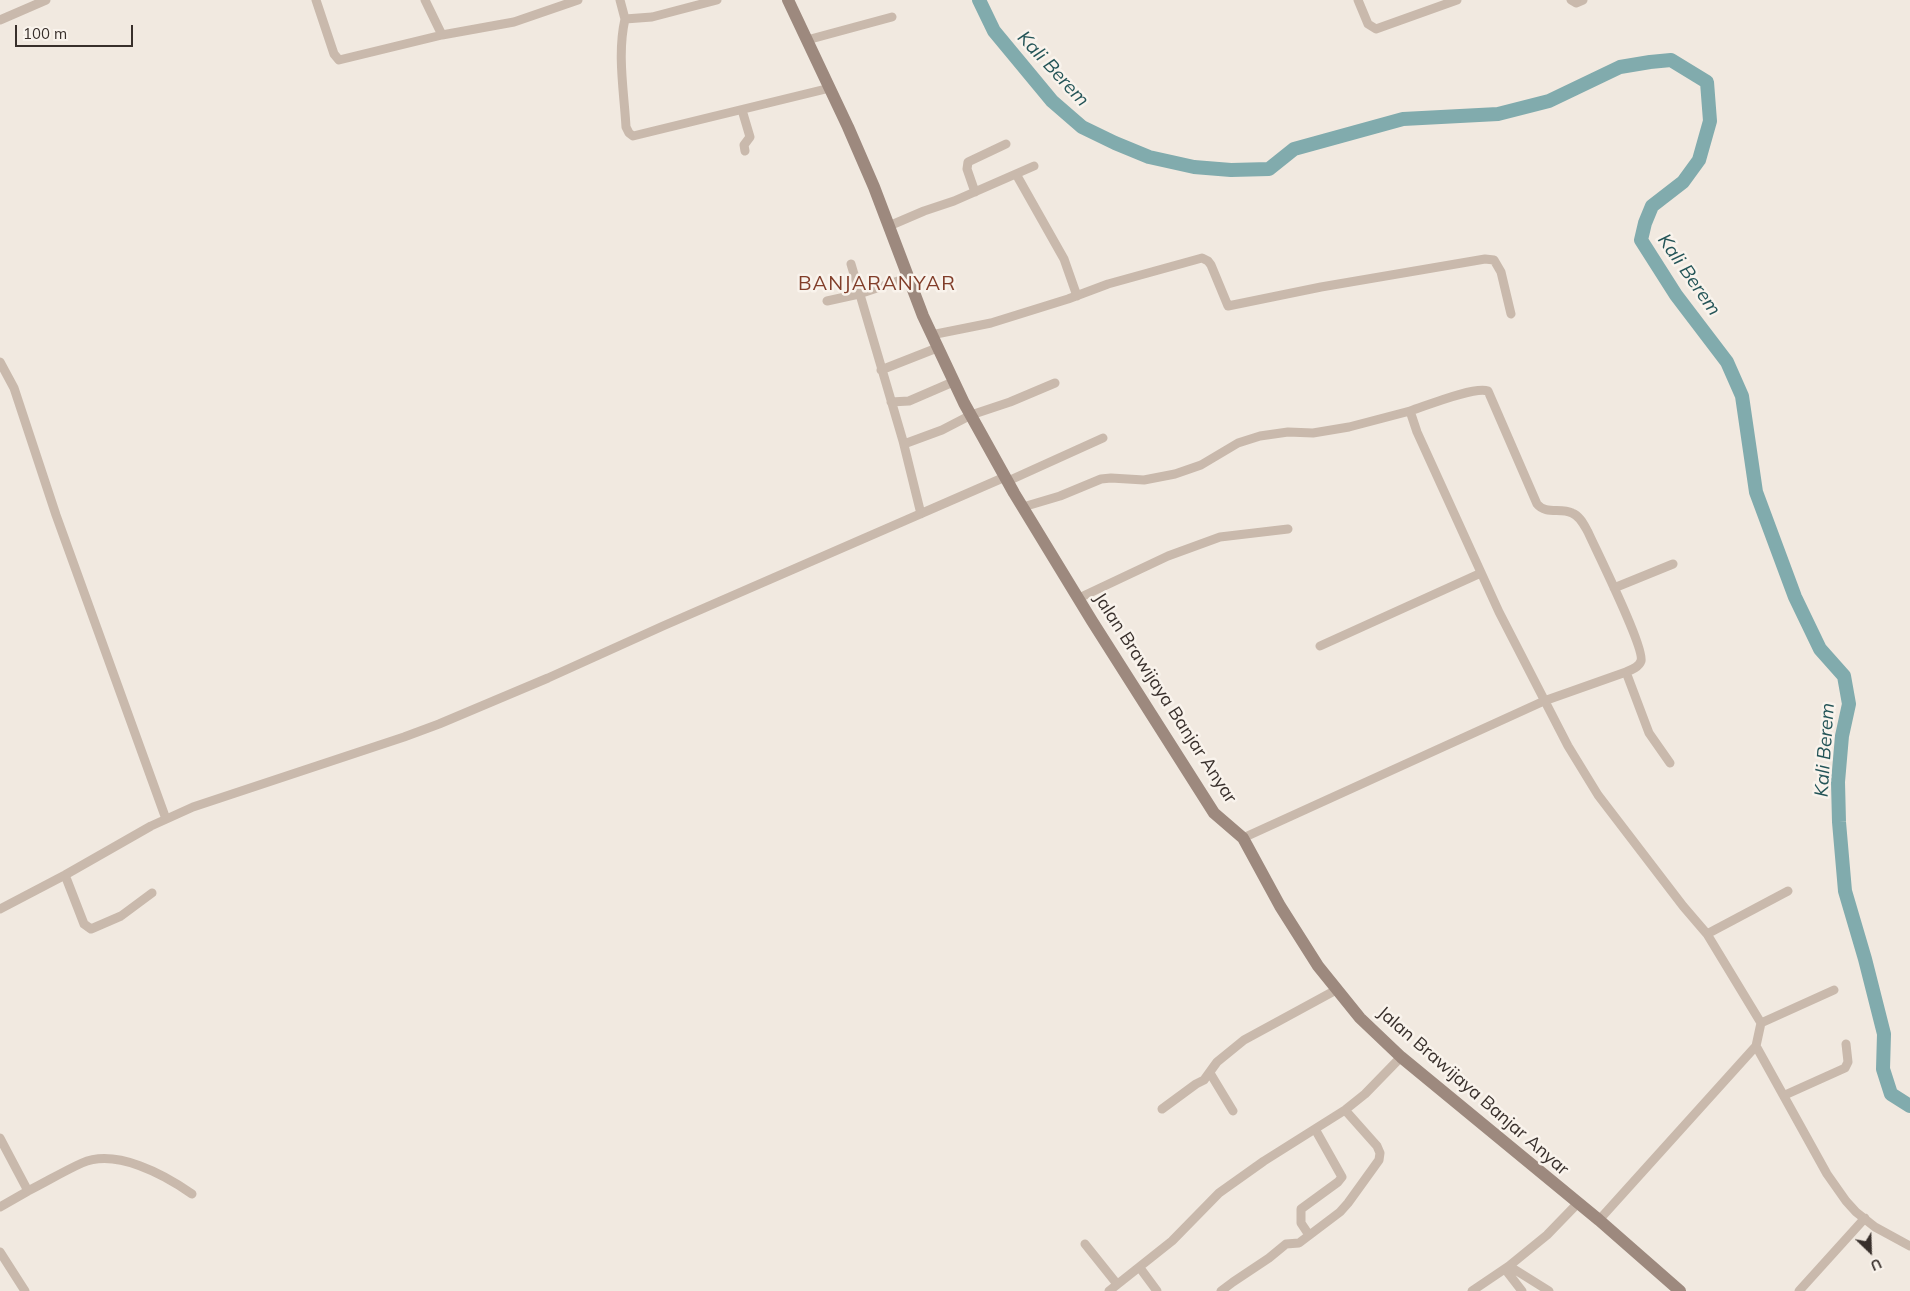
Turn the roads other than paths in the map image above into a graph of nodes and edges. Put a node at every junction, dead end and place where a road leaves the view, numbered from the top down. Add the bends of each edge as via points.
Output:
1 (46, 0) edge
2 (316, 0) edge
3 (425, 0) edge
4 (578, 0) edge
5 (620, 0) edge
6 (717, 0) edge
7 (788, 0) edge
8 (1358, 0) edge
9 (1457, 0) edge
10 (1572, 0) edge
11 (1582, 0) edge
12 (559, 2) edge
13 (892, 17) dead end
14 (625, 19) junction
15 (0, 20) edge
16 (442, 35) junction
17 (806, 40) junction
18 (830, 88) junction
19 (742, 110) junction
20 (1006, 144) dead end
21 (745, 151) dead end
22 (1034, 166) dead end
23 (1016, 174) junction
24 (975, 192) junction
25 (889, 226) junction
26 (851, 264) dead end
27 (907, 278) junction
28 (860, 294) junction
29 (1077, 296) junction
30 (828, 301) dead end
31 (1511, 314) dead end
32 (930, 335) junction
33 (937, 348) junction
34 (0, 362) edge
35 (881, 370) junction
36 (953, 382) junction
37 (1055, 384) dead end
38 (891, 402) junction
39 (1410, 411) junction
40 (970, 415) junction
41 (1103, 438) dead end
42 (904, 444) junction
43 (1007, 479) junction
44 (1023, 507) junction
45 (921, 514) junction
46 (1288, 530) dead end
47 (1673, 564) dead end
48 (1481, 573) junction
49 (1614, 588) junction
50 (1079, 598) junction
51 (1320, 646) dead end
52 (1626, 672) junction
53 (1544, 701) junction
54 (1670, 763) dead end
55 (166, 819) junction
56 (1243, 838) junction
57 (65, 875) junction
58 (1788, 891) dead end
59 (152, 893) dead end
60 (0, 909) edge
61 (1707, 934) junction
62 (1336, 990) junction
63 (1834, 990) dead end
64 (1761, 1023) junction
65 (1846, 1044) dead end
66 (1756, 1046) junction
67 (1401, 1057) junction
68 (1210, 1073) junction
69 (1785, 1095) junction
70 (1162, 1109) dead end
71 (1345, 1110) junction
72 (1233, 1111) dead end
73 (1315, 1129) junction
74 (0, 1138) edge
75 (28, 1192) junction
76 (192, 1194) dead end
77 (1577, 1204) junction
78 (0, 1207) edge
79 (1865, 1218) junction
80 (1599, 1220) junction
81 (1309, 1235) junction
82 (1085, 1244) dead end
83 (1910, 1246) edge
84 (0, 1252) edge
85 (1140, 1268) junction
86 (1507, 1268) junction
87 (1117, 1284) junction
88 (25, 1291) edge
89 (1109, 1291) edge
90 (1156, 1291) edge
91 (1222, 1291) edge
92 (1472, 1291) edge
93 (1522, 1291) edge
94 (1549, 1291) edge
95 (1680, 1291) edge
96 (1799, 1291) edge

1 - 15 street
2 - 16 street via 334,54 339,60
3 - 16 street
4 - 12 street
5 - 14 street
6 - 14 street via 652,17
7 - 17 street, Jalan Brawijaya Banjar Anyar
8 - 9 street via 1368,24 1376,29
10 - 11 street via 1576,3
12 - 16 street via 514,22
13 - 17 street
14 - 19 street via 621,71 629,133 638,135
17 - 18 street, Jalan Brawijaya Banjar Anyar
18 - 19 street
18 - 25 street, Jalan Brawijaya Banjar Anyar
19 - 21 street via 750,137 744,145
20 - 24 street via 968,162 967,170
22 - 23 street
23 - 24 street
23 - 29 street via 1060,251
24 - 25 street
25 - 27 street, Jalan Brawijaya Banjar Anyar
26 - 28 street
27 - 28 street
27 - 32 street, Jalan Brawijaya Banjar Anyar
28 - 30 street
28 - 35 street
29 - 31 street via 1202,258 1211,265 1228,306 1484,259 1494,260 1501,272
29 - 32 street via 991,323
32 - 33 street, Jalan Brawijaya Banjar Anyar
33 - 35 street
33 - 36 street, Jalan Brawijaya Banjar Anyar
34 - 55 street via 14,388 56,515
35 - 38 street
36 - 38 street via 909,402
36 - 40 street, Jalan Brawijaya Banjar Anyar
37 - 40 street
38 - 42 street
39 - 44 street via 1313,433 1260,436 1238,443 1201,465 1175,474 1144,480 1101,479
39 - 48 street
39 - 49 street via 1470,392 1488,390 1537,504 1542,510 1571,512 1579,518
40 - 42 street
40 - 43 street, Jalan Brawijaya Banjar Anyar
41 - 43 street
42 - 45 street
43 - 44 street, Jalan Brawijaya Banjar Anyar
43 - 45 street
44 - 50 street, Jalan Brawijaya Banjar Anyar
45 - 55 street via 439,724
46 - 50 street via 1220,536 1168,556
47 - 49 street
48 - 51 street
48 - 53 street
49 - 52 street via 1641,656 1639,664
50 - 56 street, Jalan Brawijaya Banjar Anyar via 1214,812
52 - 53 street
52 - 54 street via 1649,733
53 - 56 street
53 - 61 street via 1598,795
55 - 57 street
56 - 62 street, Jalan Brawijaya Banjar Anyar via 1280,906
57 - 59 street via 84,924 91,929 121,916
57 - 60 street
58 - 61 street
61 - 64 street
62 - 67 street, Jalan Brawijaya Banjar Anyar
62 - 68 street via 1244,1040 1217,1062
63 - 64 street
64 - 66 street
65 - 69 street via 1848,1062 1845,1068
66 - 69 street
66 - 80 street
67 - 71 street
67 - 77 street, Jalan Brawijaya Banjar Anyar
68 - 70 street
68 - 72 street
69 - 79 street via 1835,1187
71 - 73 street
71 - 81 street via 1377,1146 1379,1160 1348,1203
73 - 81 street via 1342,1177 1301,1208 1301,1223
73 - 85 street via 1219,1193
74 - 75 street
75 - 76 street via 83,1162 97,1159 146,1168
75 - 78 street
77 - 80 street, Jalan Brawijaya Banjar Anyar
77 - 86 street via 1547,1235
79 - 83 street
79 - 96 street
80 - 95 street, Jalan Brawijaya Banjar Anyar
81 - 91 street via 1299,1243 1286,1244
82 - 87 street
84 - 88 street
85 - 87 street
85 - 90 street
86 - 92 street
86 - 93 street
86 - 94 street
87 - 89 street

